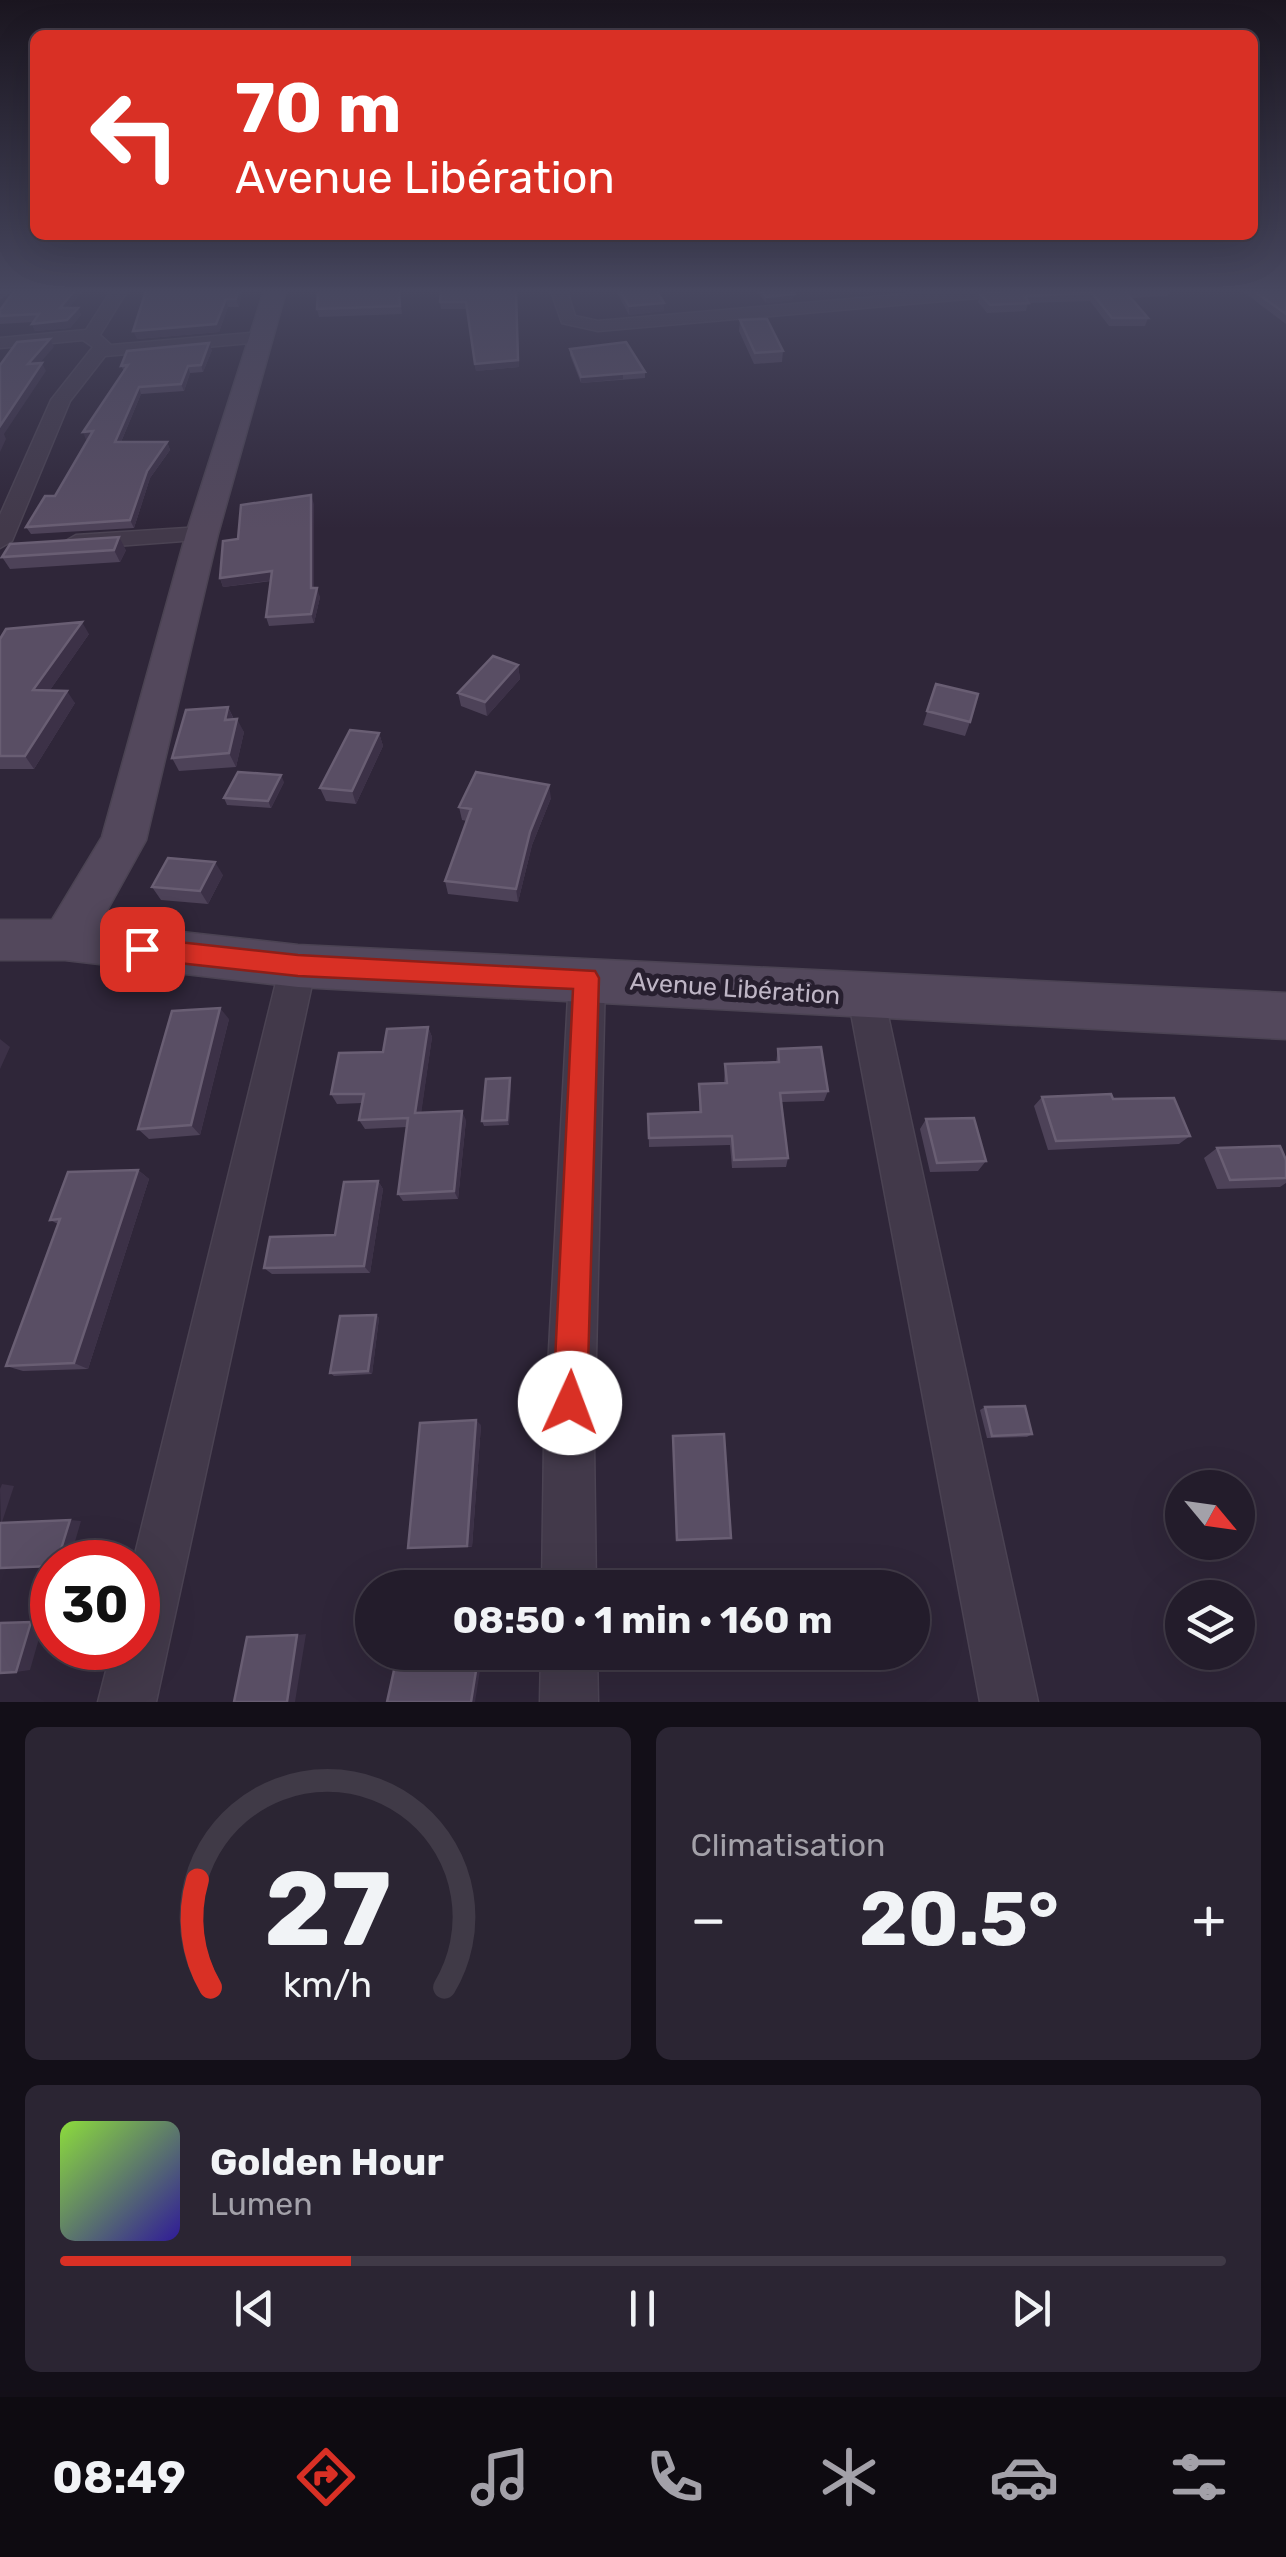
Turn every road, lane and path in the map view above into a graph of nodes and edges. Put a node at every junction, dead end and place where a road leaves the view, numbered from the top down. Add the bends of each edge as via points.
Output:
1 (79, 370) edge
2 (251, 370) edge
3 (202, 534) junction
4 (55, 544) edge
5 (6, 545) edge
6 (0, 940) edge
7 (65, 940) junction
8 (298, 966) junction
9 (586, 978) junction
10 (866, 998) junction
11 (1286, 1016) edge
12 (568, 1570) edge
13 (568, 1670) edge
14 (127, 1702) edge
15 (568, 1702) edge
16 (1009, 1702) edge

1 - 5 street via 61,400
2 - 3 street
3 - 4 street
3 - 7 street via 124,840
6 - 7 street, Avenue Libération
7 - 8 street, Avenue Libération
8 - 9 street, Avenue Libération
8 - 14 street
9 - 10 street, Avenue Libération
9 - 12 street
10 - 11 street, Avenue Libération
10 - 16 street
13 - 15 street

